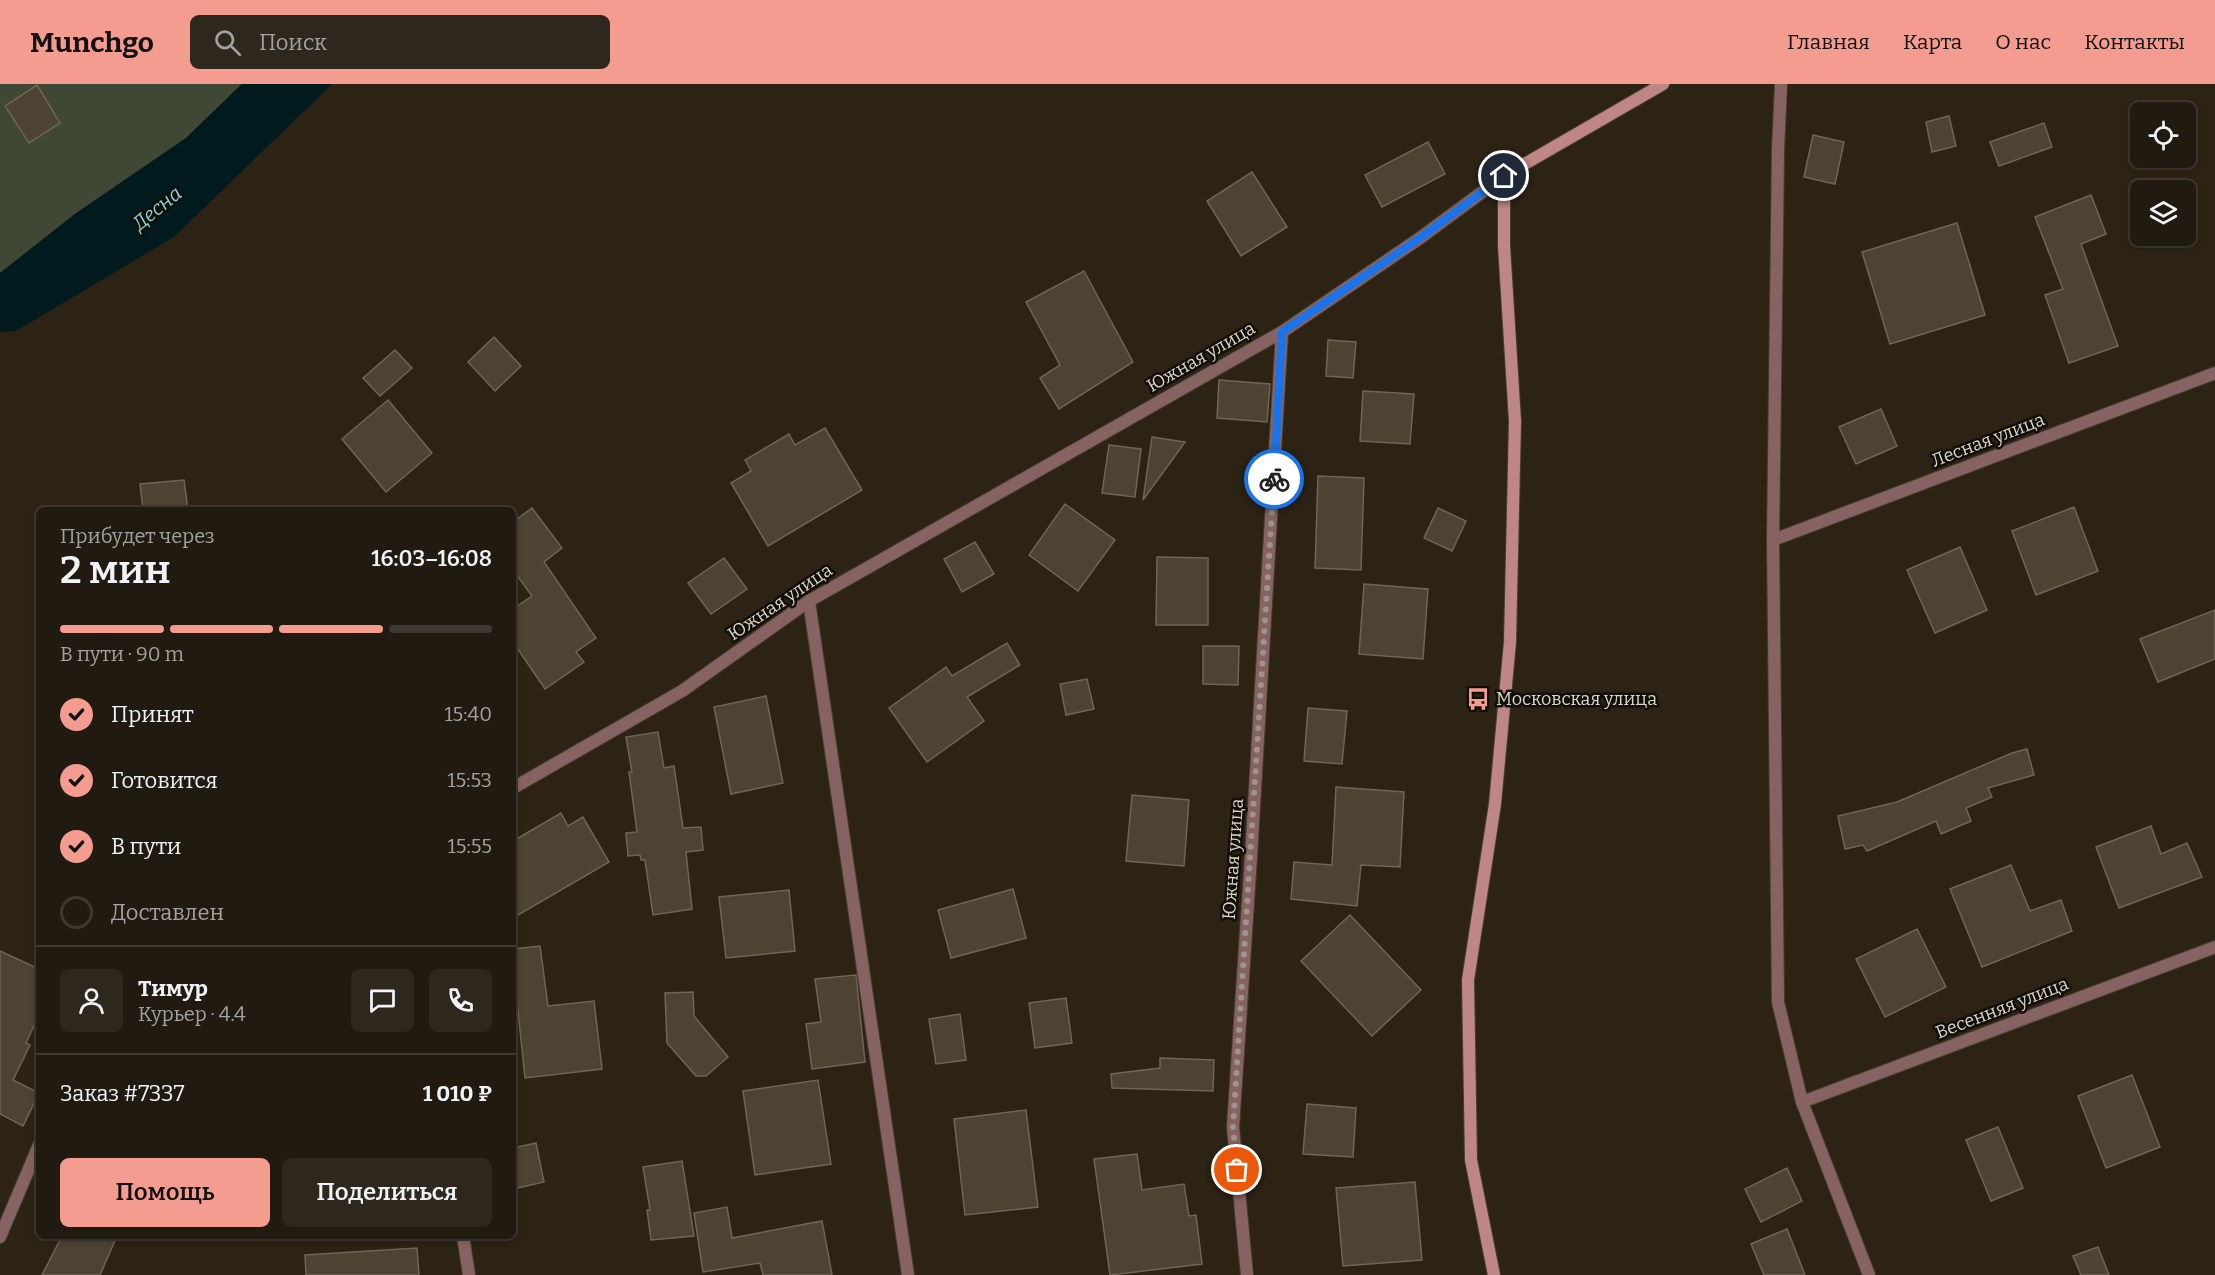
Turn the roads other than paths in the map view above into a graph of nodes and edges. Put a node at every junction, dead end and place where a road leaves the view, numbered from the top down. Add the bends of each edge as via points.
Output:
1 (1663, 84) edge
2 (1781, 84) edge
3 (1504, 176) junction
4 (1282, 332) junction
5 (2215, 373) edge
6 (1773, 540) junction
7 (809, 601) junction
8 (516, 786) edge
9 (2215, 947) edge
10 (1802, 1102) junction
11 (36, 1152) edge
12 (0, 1237) edge
13 (463, 1239) edge
14 (469, 1275) edge
15 (908, 1275) edge
16 (1247, 1275) edge
17 (1494, 1275) edge
18 (1869, 1275) edge

1 - 3 street
2 - 6 street
3 - 4 street
3 - 17 street via 1504,246 1515,421 1510,642 1495,804 1468,980 1471,1160
4 - 7 street, Южная улица
4 - 16 street, Южная улица via 1233,1127
5 - 6 street, Лесная улица
6 - 10 street via 1778,1002
7 - 8 street, Южная улица via 682,691
7 - 15 street
9 - 10 street, Весенняя улица
10 - 18 street
11 - 12 street
13 - 14 street

